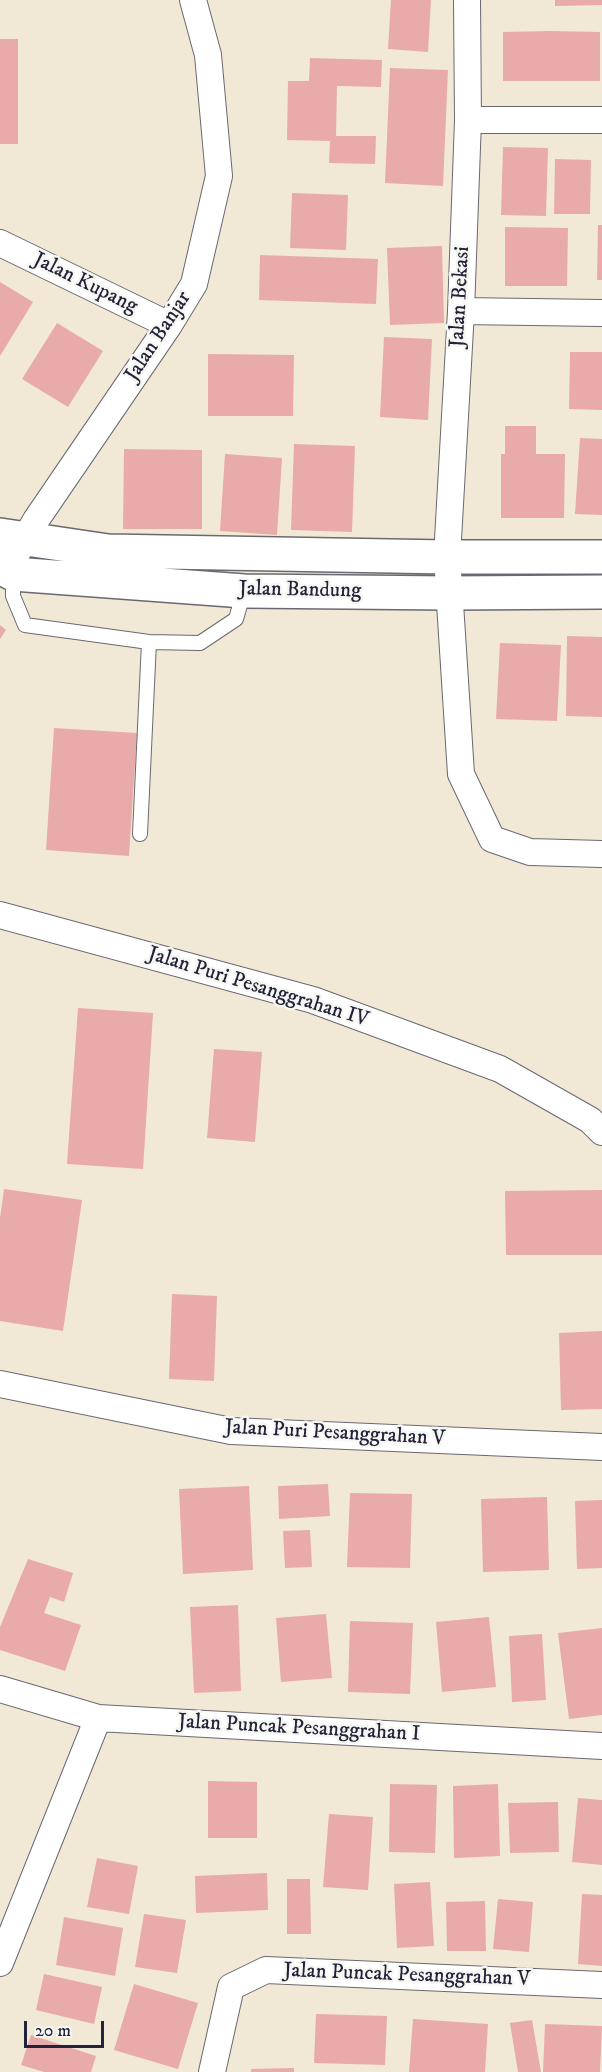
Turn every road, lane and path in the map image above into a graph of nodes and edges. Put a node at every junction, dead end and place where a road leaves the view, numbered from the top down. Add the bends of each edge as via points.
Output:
1 (193, 0) edge
2 (467, 0) edge
3 (468, 120) junction
4 (602, 120) edge
5 (0, 243) edge
6 (461, 311) junction
7 (602, 313) edge
8 (170, 325) junction
9 (13, 537) edge
10 (447, 557) junction
11 (602, 557) edge
12 (6, 571) edge
13 (244, 591) junction
14 (602, 592) edge
15 (449, 593) junction
16 (148, 642) junction
17 (140, 834) dead end
18 (602, 854) edge
19 (0, 915) edge
20 (602, 1132) edge
21 (0, 1384) edge
22 (602, 1447) edge
23 (0, 1689) edge
24 (98, 1718) junction
25 (602, 1746) edge
26 (0, 1963) edge
27 (602, 1985) edge
28 (212, 2072) edge

1 - 8 street, Jalan Banjar via 208,55 219,176 194,284
2 - 3 street, Jalan Bekasi
3 - 4 street
3 - 6 street, Jalan Bekasi
5 - 8 street, Jalan Kupang
6 - 7 street
6 - 10 street, Jalan Bekasi
8 - 9 street, Jalan Banjar
9 - 10 street, Jalan Bandung via 108,551
9 - 12 street, Jalan Banjar
10 - 11 street, Jalan Bandung
10 - 15 street, Jalan Bekasi
12 - 13 street, Jalan Bandung
12 - 16 lane via 25,625
13 - 15 street, Jalan Bandung
13 - 16 lane via 236,619 200,643
14 - 15 street, Jalan Bandung
15 - 18 street, Jalan Bekasi via 461,774 492,839 530,852
16 - 17 lane
19 - 20 street, Jalan Puri Pesanggrahan IV via 313,1000 500,1069 590,1120
21 - 22 street, Jalan Puri Pesanggrahan V via 231,1431
23 - 24 street, Jalan Puncak Pesanggrahan I
24 - 25 street, Jalan Puncak Pesanggrahan I
24 - 26 street
27 - 28 street, Jalan Puncak Pesanggrahan V via 266,1970 231,1987

